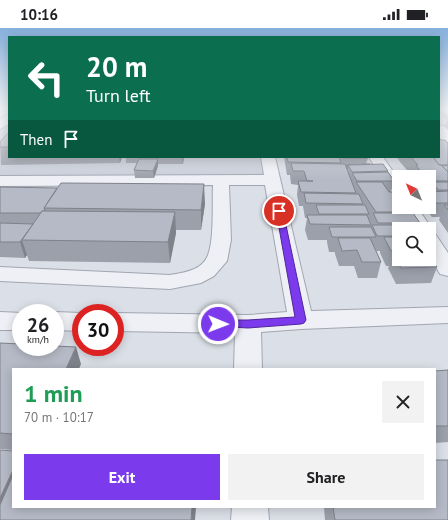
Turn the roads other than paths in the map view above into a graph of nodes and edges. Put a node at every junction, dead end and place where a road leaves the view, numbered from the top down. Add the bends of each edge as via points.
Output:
1 (268, 158) edge
2 (377, 158) edge
3 (221, 180) junction
4 (273, 180) junction
5 (0, 181) edge
6 (392, 182) edge
7 (436, 250) edge
8 (448, 269) edge
9 (0, 274) edge
10 (448, 315) edge
11 (0, 320) edge
12 (301, 320) junction
13 (12, 321) edge
14 (124, 322) edge
15 (248, 324) junction
16 (248, 368) edge
17 (250, 508) edge
18 (250, 520) edge

1 - 4 street
2 - 6 street
3 - 4 street
3 - 5 street
3 - 9 street via 221,240 216,261 206,271 193,278 170,282
4 - 12 street
7 - 8 street
10 - 12 street
11 - 13 street
12 - 15 street
14 - 15 street
15 - 16 street
17 - 18 street

